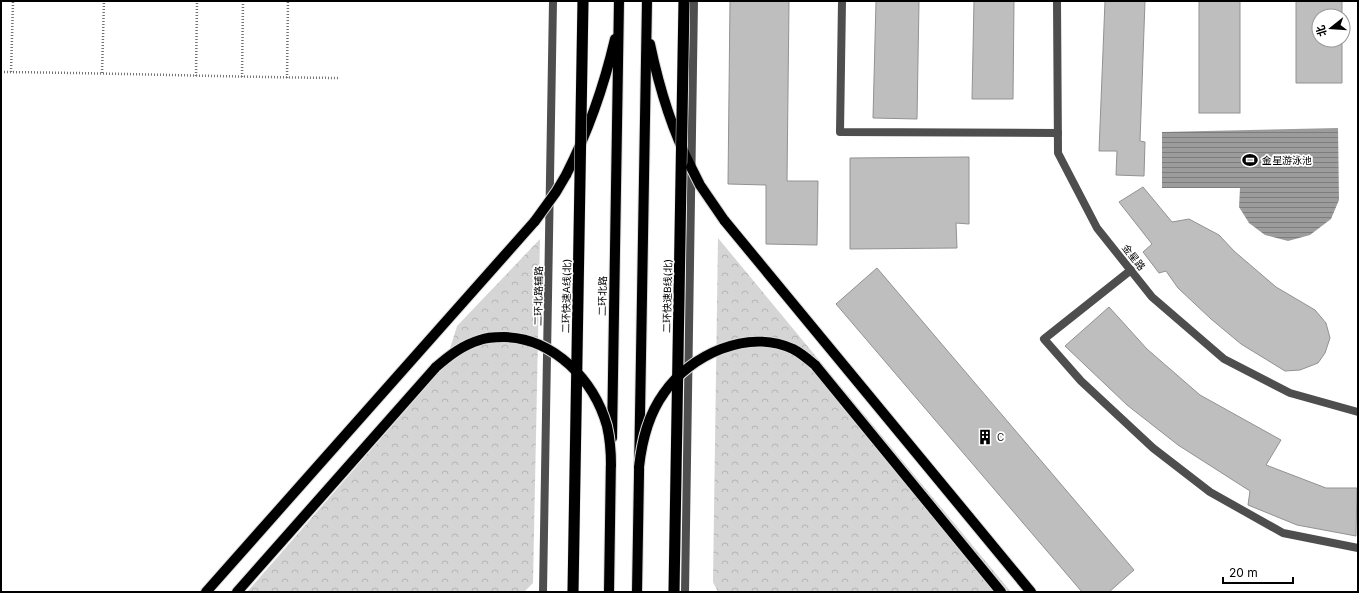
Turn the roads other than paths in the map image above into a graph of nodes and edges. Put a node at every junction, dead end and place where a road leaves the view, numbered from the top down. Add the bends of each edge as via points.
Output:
1 (553, 1) edge
2 (582, 1) edge
3 (619, 1) edge
4 (647, 1) edge
5 (684, 1) edge
6 (694, 1) edge
7 (842, 1) edge
8 (1057, 1) edge
9 (619, 19) junction
10 (646, 19) junction
11 (1058, 133) junction
12 (1131, 270) junction
13 (1358, 412) edge
14 (611, 465) junction
15 (639, 467) junction
16 (1358, 548) edge
17 (206, 592) edge
18 (237, 592) edge
19 (543, 592) edge
20 (573, 592) edge
21 (609, 592) edge
22 (637, 592) edge
23 (674, 592) edge
24 (685, 592) edge
25 (1001, 592) edge
26 (1031, 592) edge

1 - 19 street, 二环北路辅路
2 - 20 highway, 二环快速A线(北), bridge
3 - 9 main road, 二环北路
4 - 10 main road
5 - 23 highway, 二环快速B线(北), bridge
6 - 24 street
7 - 11 street via 840,132
8 - 11 street, 金星路
9 - 14 main road, 二环北路, bridge
9 - 17 main road, bridge via 596,104 583,139 553,197 535,221
10 - 15 main road, bridge
10 - 26 main road, bridge via 655,66 674,132 700,186 724,220
11 - 12 street, 金星路 via 1058,153 1090,214
12 - 13 street, 金星路 via 1152,297 1224,359 1290,393
12 - 16 street via 1044,339 1081,381 1153,448 1210,492 1283,533
14 - 18 main road, bridge via 607,426 592,392 571,365 544,346 529,341 513,337 482,339 466,345 436,366
14 - 21 main road, 二环北路
15 - 22 main road
15 - 25 main road, bridge via 641,445 654,408 664,392 688,367 717,350 733,345 778,344 792,349 815,365

